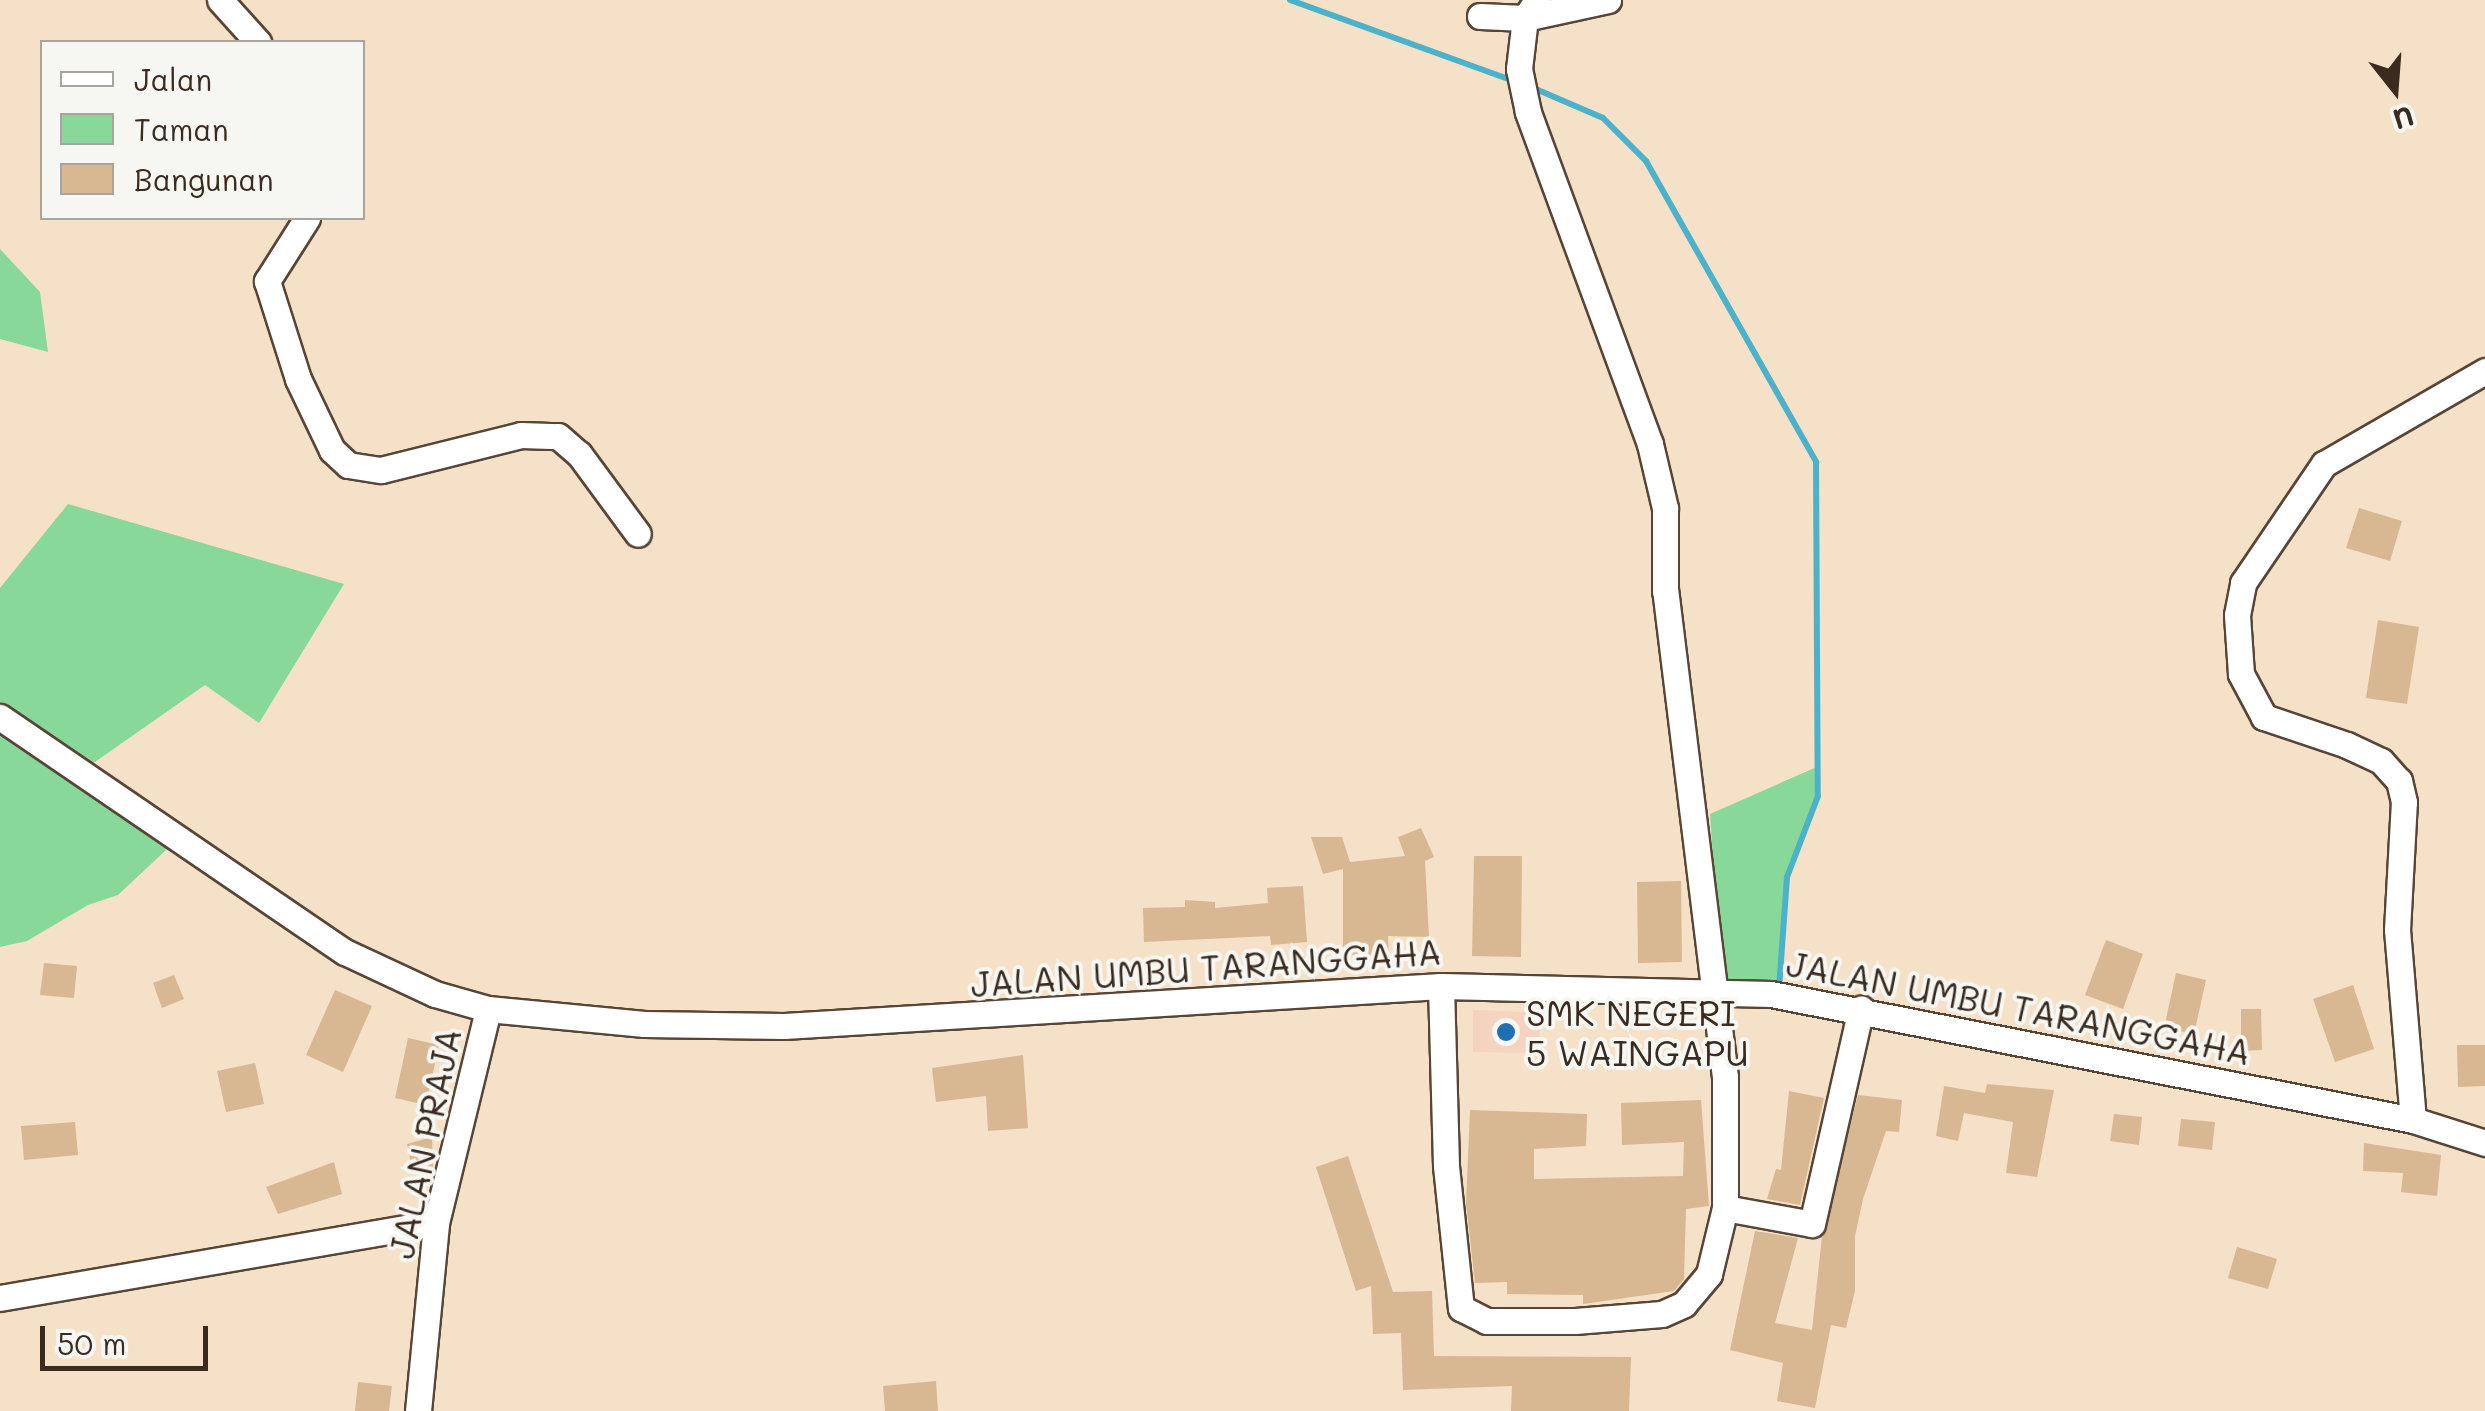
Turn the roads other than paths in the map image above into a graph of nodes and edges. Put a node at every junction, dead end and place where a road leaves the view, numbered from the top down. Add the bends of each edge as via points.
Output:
1 (220, 0) edge
2 (1608, 0) edge
3 (1531, 9) edge
4 (1480, 16) dead end
5 (256, 40) edge
6 (306, 220) edge
7 (2485, 370) edge
8 (638, 534) dead end
9 (0, 717) edge
10 (1441, 986) junction
11 (1718, 990) junction
12 (488, 1008) junction
13 (1861, 1009) junction
14 (2413, 1120) junction
15 (2485, 1143) edge
16 (1725, 1208) junction
17 (436, 1223) junction
18 (0, 1298) edge
19 (418, 1411) edge

1 - 5 street
2 - 3 street
3 - 4 street
3 - 11 street via 1519,69 1528,112 1660,481 1665,591
6 - 8 street via 268,280 298,379 332,450 348,466 381,470 521,435 558,436 580,454
7 - 14 street via 2324,464 2243,583 2236,615 2241,674 2264,718 2380,762 2402,790 2397,930
9 - 12 street, JALAN UMBU TARANGGAHA via 345,952 418,987
10 - 11 street, JALAN UMBU TARANGGAHA
10 - 12 street, JALAN UMBU TARANGGAHA via 784,1026 660,1025
10 - 16 street via 1454,1285 1469,1316 1575,1321 1662,1314 1684,1304 1708,1274
11 - 13 street, JALAN UMBU TARANGGAHA
11 - 16 street
12 - 17 street, JALAN PRAJA
13 - 14 street, JALAN UMBU TARANGGAHA
13 - 16 street via 1812,1224
14 - 15 street, JALAN UMBU TARANGGAHA
17 - 18 street
17 - 19 street, JALAN PRAJA

